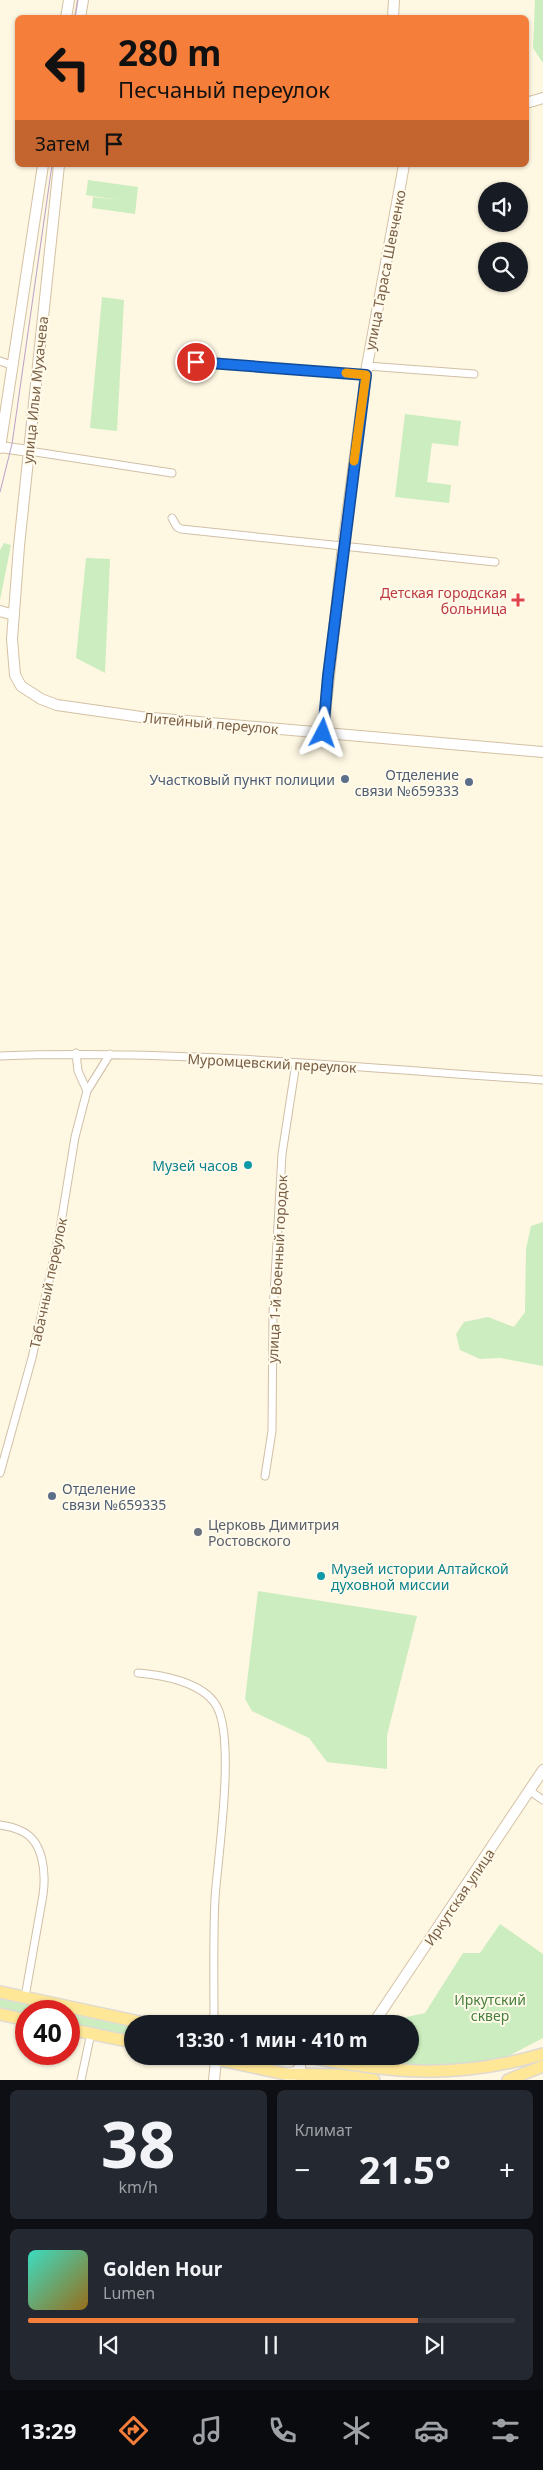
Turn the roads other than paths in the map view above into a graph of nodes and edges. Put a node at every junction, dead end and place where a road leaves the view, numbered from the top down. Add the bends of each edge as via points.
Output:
1 (69, 0) edge
2 (83, 0) edge
3 (394, 0) edge
4 (66, 15) edge
5 (80, 15) edge
6 (393, 15) edge
7 (543, 98) edge
8 (529, 102) edge
9 (43, 167) edge
10 (59, 167) edge
11 (404, 167) edge
12 (0, 361) edge
13 (196, 362) dead end
14 (11, 365) junction
15 (366, 370) junction
16 (474, 374) dead end
17 (0, 447) edge
18 (29, 452) junction
19 (172, 473) dead end
20 (172, 518) dead end
21 (343, 546) junction
22 (495, 562) dead end
23 (0, 611) edge
24 (14, 615) junction
25 (31, 694) joint
26 (323, 733) junction
27 (543, 752) edge
28 (76, 1053) junction
29 (110, 1054) junction
30 (0, 1056) edge
31 (296, 1063) junction
32 (543, 1080) edge
33 (87, 1091) junction
34 (0, 1473) edge
35 (265, 1476) dead end
36 (138, 1673) dead end
37 (543, 1770) edge
38 (530, 1791) junction
39 (543, 1800) edge
40 (0, 1825) edge
41 (0, 1992) edge
42 (25, 1997) junction
43 (0, 2014) edge
44 (214, 2015) edge
45 (379, 2015) edge
46 (15, 2017) edge
47 (124, 2019) edge
48 (80, 2031) edge
49 (91, 2033) junction
50 (124, 2040) edge
51 (543, 2054) edge
52 (216, 2065) edge
53 (237, 2065) edge
54 (300, 2065) edge
55 (345, 2065) edge
56 (368, 2065) edge
57 (543, 2066) edge
58 (288, 2077) edge
59 (337, 2077) edge
60 (81, 2080) edge
61 (214, 2080) edge
62 (374, 2080) edge
63 (508, 2080) edge

1 - 4 main road
2 - 5 main road
3 - 6 main road
7 - 8 main road
9 - 14 main road, улица Ильи Мухачева
10 - 18 main road, улица Ильи Мухачева
11 - 15 main road, улица Тараса Шевченко
12 - 14 street
13 - 15 street
14 - 17 main road, улица Ильи Мухачева
15 - 16 street
15 - 21 main road, улица Тараса Шевченко
17 - 18 main road
18 - 19 street
18 - 24 main road, улица Ильи Мухачева
20 - 21 street via 181,529
21 - 22 street
21 - 26 main road, улица Тараса Шевченко
23 - 24 main road
24 - 25 main road, улица Ильи Мухачева via 12,657 15,675
25 - 26 main road, Литейный переулок via 57,705 140,717
26 - 27 main road, Литейный переулок
28 - 29 street, Муромцевский переулок
28 - 30 street, Муромцевский переулок
28 - 33 street via 78,1071
29 - 31 street, Муромцевский переулок
29 - 33 street, Табачный переулок
31 - 32 street, Муромцевский переулок
31 - 35 street, улица 1-й Военный городок via 282,1154 272,1313 272,1431
33 - 34 street, Табачный переулок via 32,1358
36 - 44 street via 164,1676 206,1692 222,1718 224,1776 215,1898
37 - 38 main road, Иркутская улица
38 - 39 street
38 - 45 main road, Иркутская улица
40 - 42 street via 20,1830 28,1836 44,1865 44,1895
41 - 42 main road
42 - 47 main road
43 - 46 main road
48 - 49 main road
49 - 50 main road
49 - 60 street
51 - 56 main road via 502,2071 454,2079 414,2077
52 - 61 main road
53 - 58 main road
54 - 58 main road
55 - 59 main road
57 - 63 main road
58 - 59 main road
59 - 62 main road

